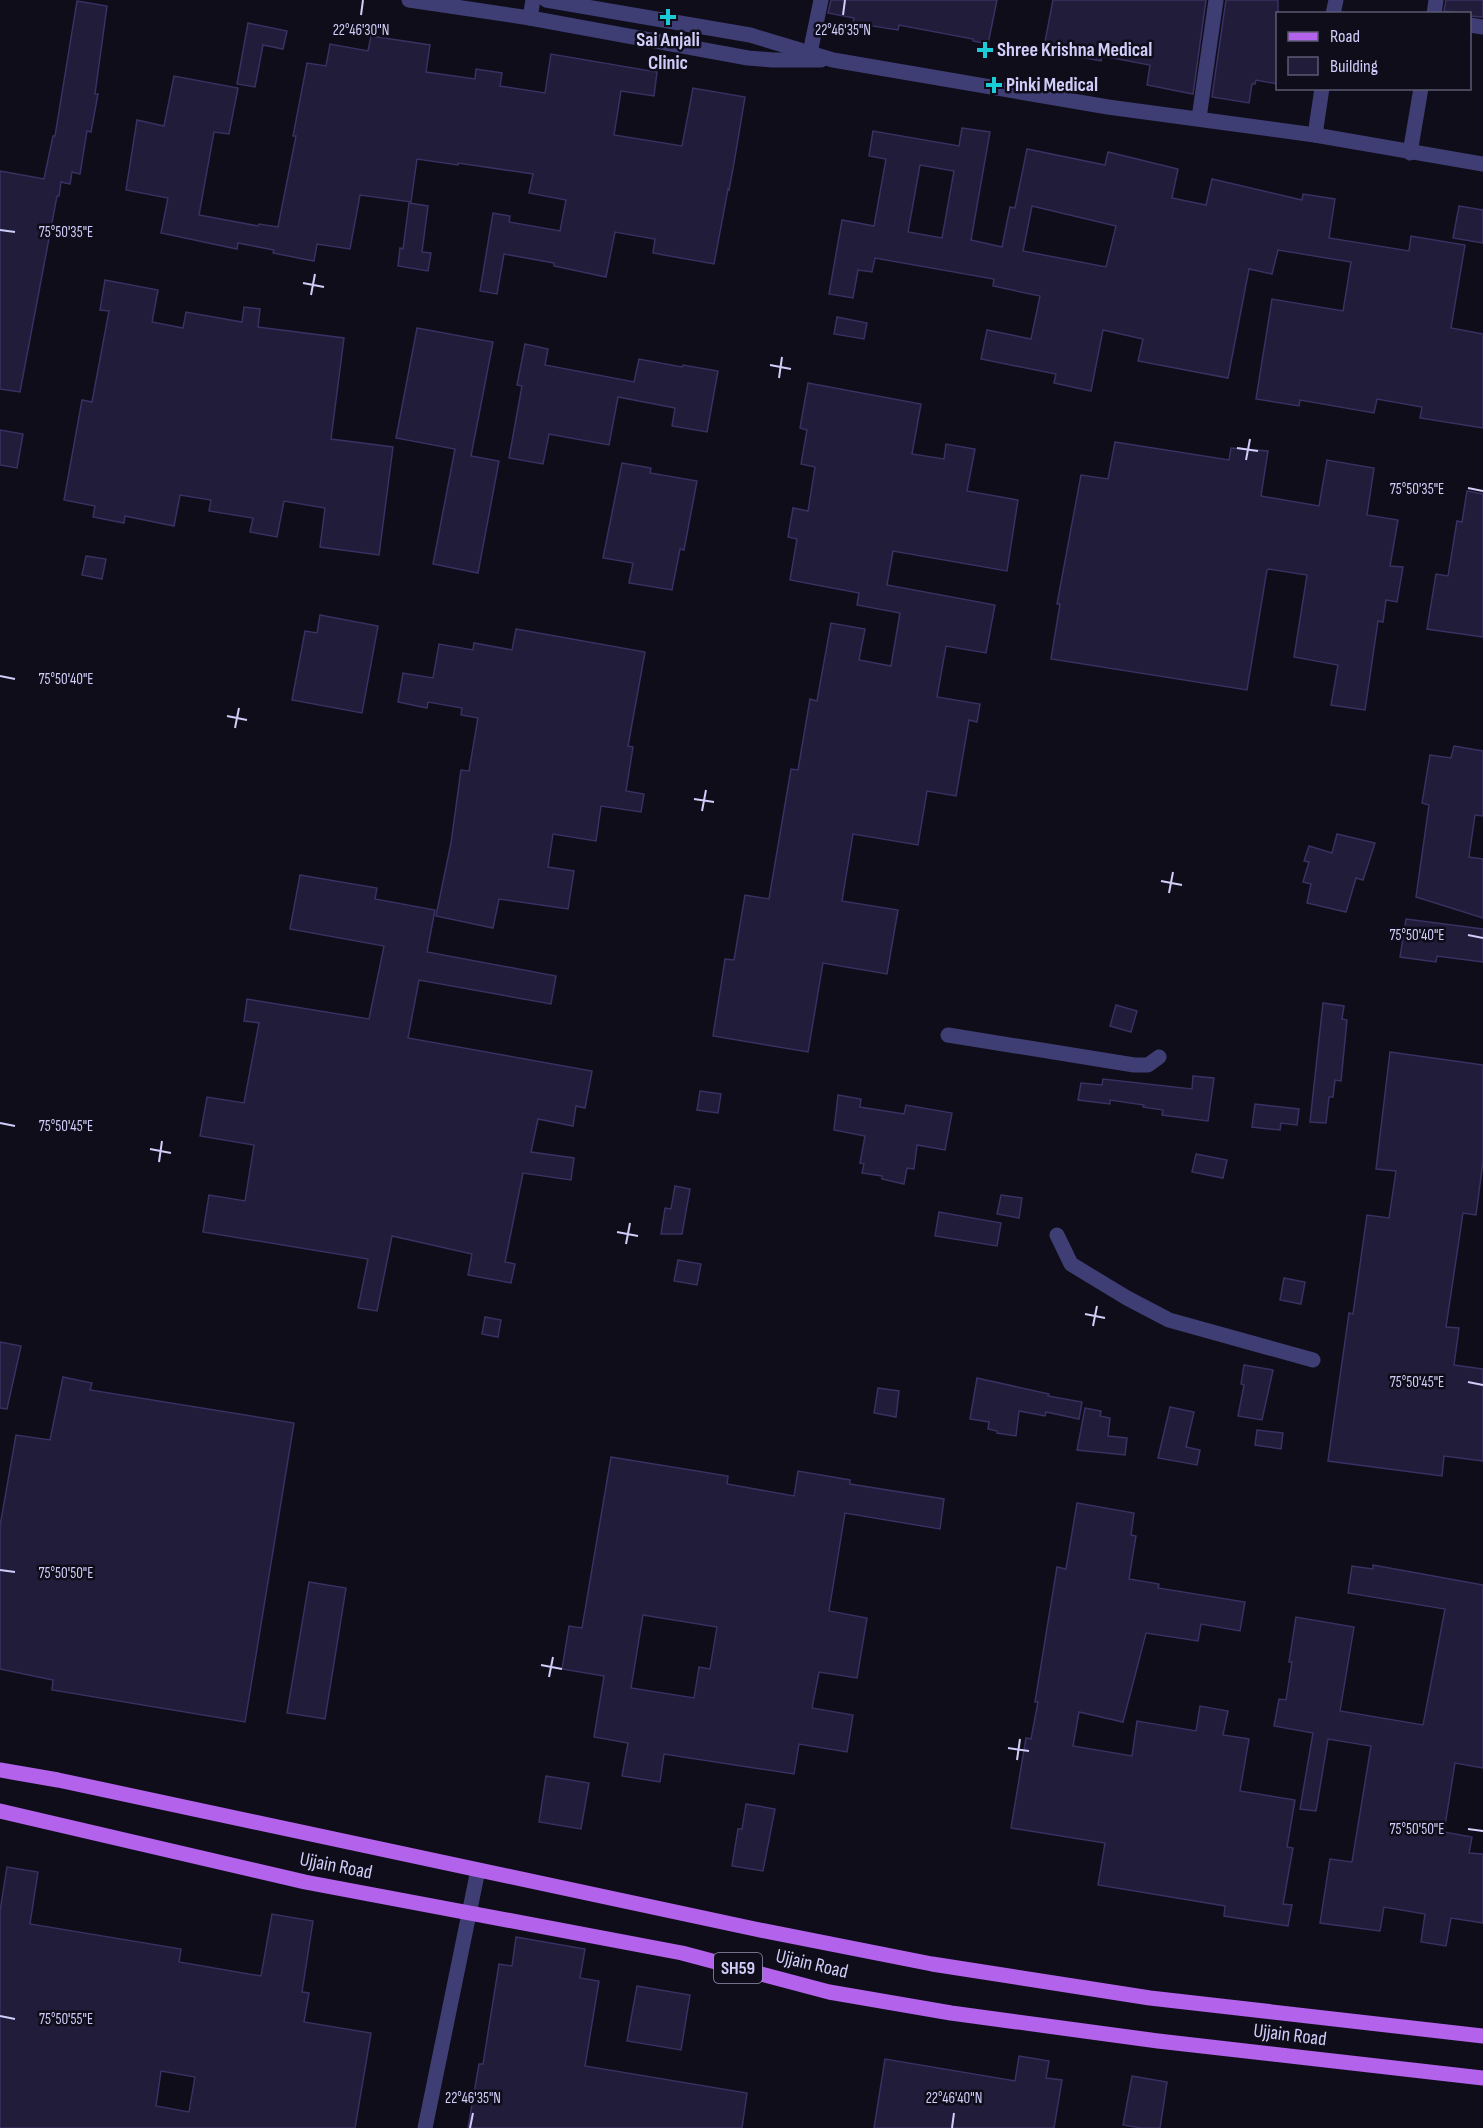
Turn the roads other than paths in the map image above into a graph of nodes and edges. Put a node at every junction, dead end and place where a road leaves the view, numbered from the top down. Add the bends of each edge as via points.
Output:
1 (409, 0) edge
2 (533, 0) edge
3 (546, 0) edge
4 (821, 0) edge
5 (1216, 0) edge
6 (530, 18) junction
7 (810, 52) junction
8 (833, 60) junction
9 (1322, 90) edge
10 (1421, 90) edge
11 (1199, 118) junction
12 (1315, 135) junction
13 (1410, 153) junction
14 (1483, 164) edge
15 (948, 1035) dead end
16 (1159, 1058) dead end
17 (1057, 1235) dead end
18 (1313, 1360) dead end
19 (0, 1770) edge
20 (0, 1811) edge
21 (478, 1870) junction
22 (470, 1913) junction
23 (1483, 2036) edge
24 (1483, 2078) edge
25 (425, 2128) edge

1 - 6 street
2 - 6 street
3 - 7 street via 750,35
4 - 7 street
5 - 11 street
6 - 8 street via 748,58
7 - 8 street
8 - 11 street via 1108,107
9 - 12 street
10 - 13 street
11 - 12 street
12 - 13 street
13 - 14 street
15 - 16 street via 1134,1065 1148,1065
17 - 18 street via 1071,1264 1154,1313
19 - 21 main road, Ujjain Road / SH59
20 - 22 main road, Ujjain Road / SH59 via 305,1882
21 - 22 street
21 - 23 main road, Ujjain Road / SH59 via 932,1964 1150,1998
22 - 24 main road, Ujjain Road / SH59 via 682,1953 829,1992 951,2013
22 - 25 street

